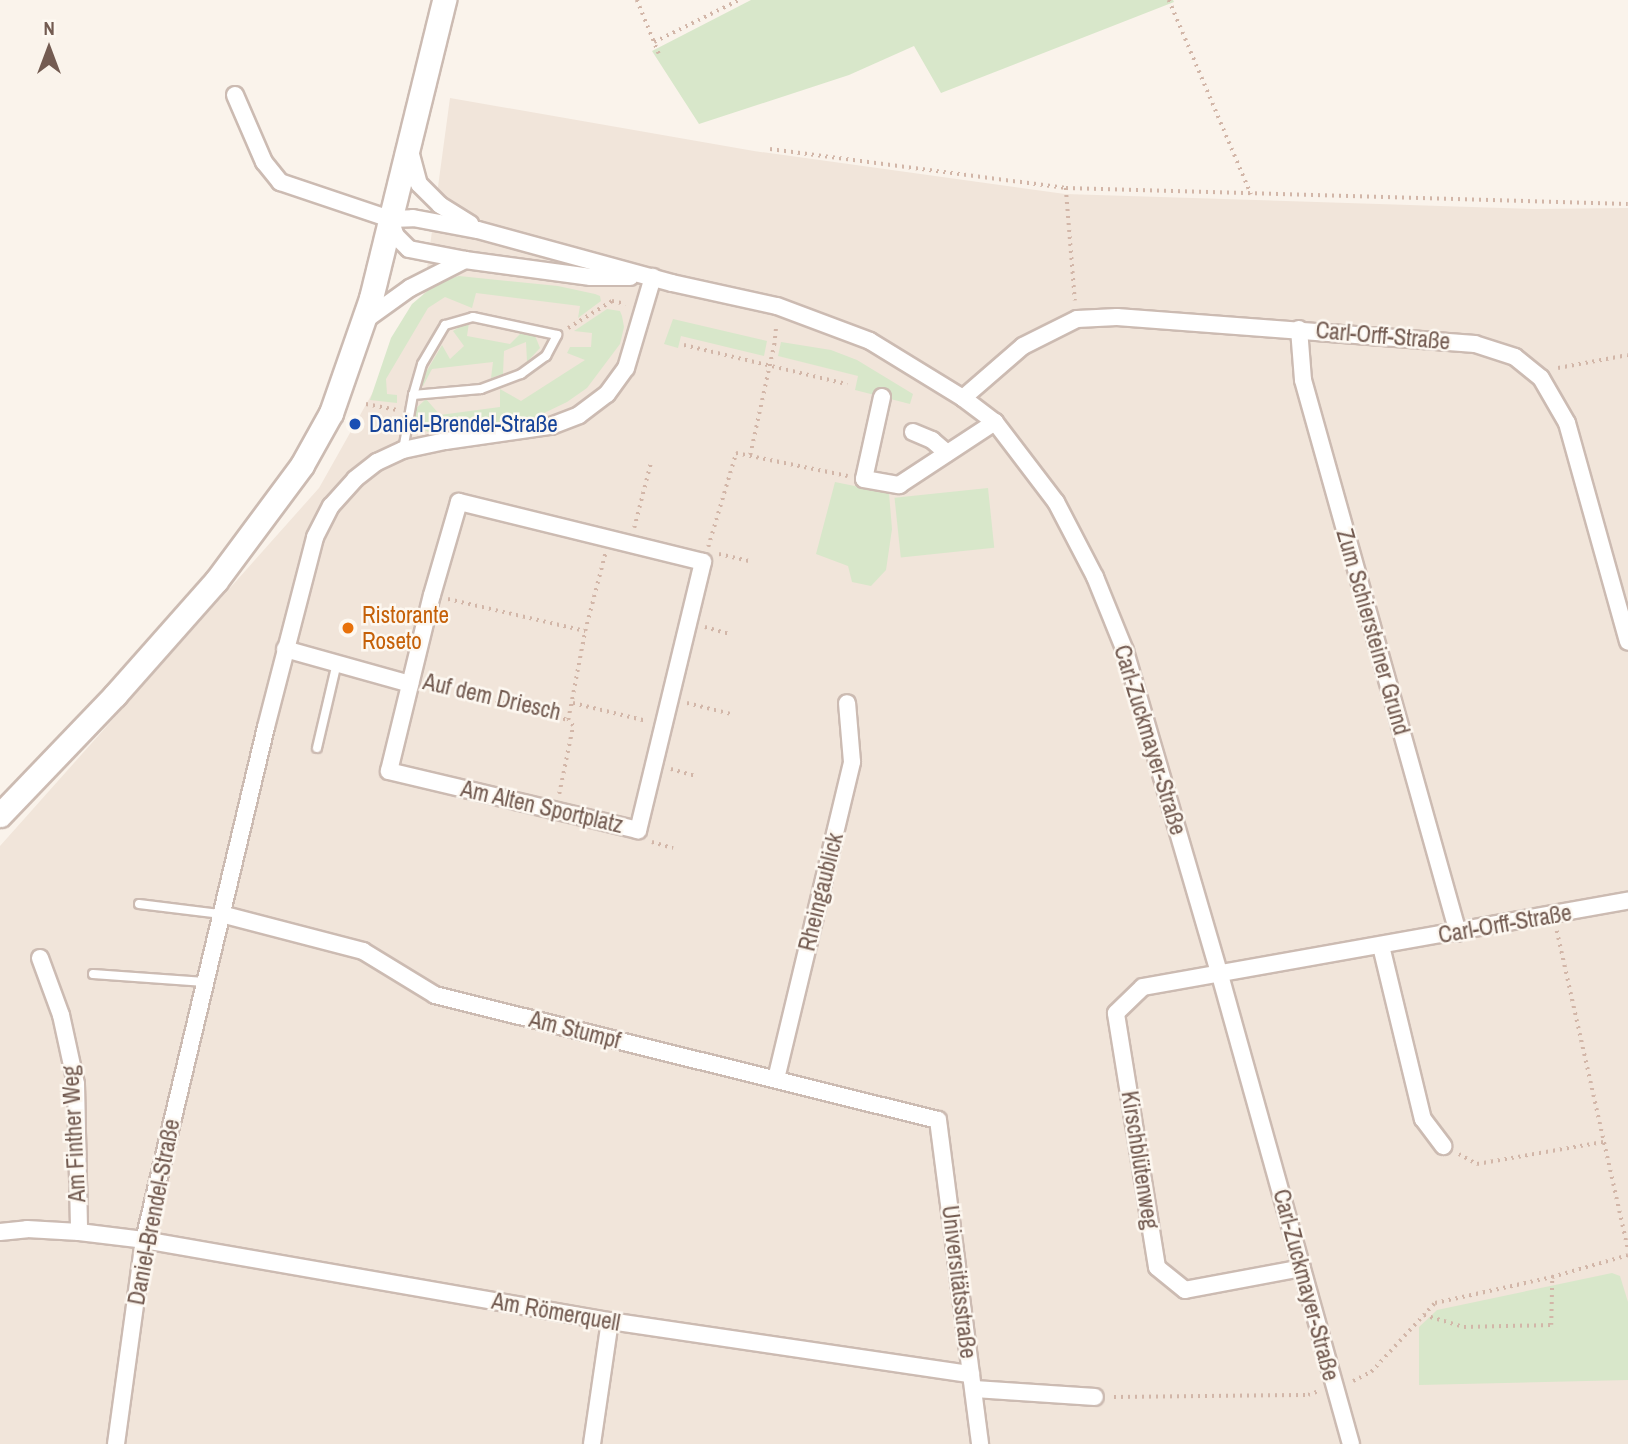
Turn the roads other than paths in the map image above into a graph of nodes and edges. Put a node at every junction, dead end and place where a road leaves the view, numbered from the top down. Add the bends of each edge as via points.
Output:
1 (444, 0) edge
2 (235, 95) dead end
3 (407, 140) junction
4 (390, 219) junction
5 (478, 230) junction
6 (465, 260) junction
7 (653, 277) junction
8 (364, 321) junction
9 (1299, 329) junction
10 (413, 395) junction
11 (882, 397) dead end
12 (963, 398) junction
13 (995, 422) junction
14 (913, 432) dead end
15 (403, 450) junction
16 (947, 453) junction
17 (705, 557) joint
18 (1628, 642) edge
19 (285, 649) junction
20 (337, 663) junction
21 (411, 682) junction
22 (847, 704) dead end
23 (317, 748) dead end
24 (0, 815) edge
25 (1628, 901) edge
26 (139, 904) dead end
27 (221, 914) junction
28 (1458, 933) junction
29 (1381, 947) junction
30 (40, 958) dead end
31 (93, 974) dead end
32 (1220, 975) junction
33 (205, 982) junction
34 (776, 1079) junction
35 (938, 1120) joint
36 (1443, 1146) road end
37 (0, 1232) edge
38 (79, 1232) junction
39 (144, 1240) junction
40 (1302, 1268) junction
41 (611, 1321) junction
42 (973, 1381) junction
43 (1095, 1397) road end
44 (116, 1444) edge
45 (592, 1444) edge
46 (980, 1444) edge
47 (1351, 1444) edge

1 - 3 main road
2 - 4 street via 272,176 300,190
3 - 4 main road
3 - 5 street, Carl-Zuckmayer-Straße via 419,184 440,205
4 - 5 street, Carl-Zuckmayer-Straße via 414,218
4 - 6 street, Carl-Zuckmayer-Straße via 396,236 409,249
4 - 8 main road
5 - 7 street, Carl-Zuckmayer-Straße
6 - 7 street, Carl-Zuckmayer-Straße via 591,277
6 - 8 street via 410,288
7 - 12 street, Carl-Zuckmayer-Straße via 777,306 870,341
7 - 15 street, Daniel-Brendel-Straße via 626,368 607,394 579,415 518,433
8 - 24 main road via 331,413 302,466 265,518 124,685
9 - 12 street, Carl-Orff-Straße via 1118,317 1077,319 1023,346
9 - 18 street, Carl-Orff-Straße via 1475,344 1515,357 1541,378 1567,423
9 - 28 street, Zum Schiersteiner Grund via 1303,380
10 - 10 lane via 422,364 446,325 473,317 557,335 546,356 521,374 481,389
10 - 15 lane
11 - 16 street via 864,479 899,485
12 - 13 street, Carl-Zuckmayer-Straße
13 - 16 street
13 - 32 street, Carl-Zuckmayer-Straße via 1056,502 1115,626
14 - 16 street
15 - 19 street, Daniel-Brendel-Straße via 355,479 331,506 315,537
17 - 21 street, Auf dem Driesch via 630,544 459,502
17 - 21 street, Am Alten Sportplatz via 638,830 389,771
19 - 20 street
19 - 27 street, Daniel-Brendel-Straße
20 - 21 street
20 - 23 lane
22 - 34 street, Rheingaublick via 852,762
25 - 28 street, Carl-Orff-Straße
26 - 27 lane
27 - 33 street, Daniel-Brendel-Straße
27 - 34 street, Am Stumpf via 363,951 435,995
28 - 29 street, Carl-Orff-Straße
29 - 32 street, Carl-Orff-Straße
29 - 36 street via 1423,1119
30 - 38 street, Am Finther Weg via 61,1015 76,1084
31 - 33 lane
32 - 40 street, Carl-Zuckmayer-Straße
32 - 40 street, Kirschblütenweg via 1143,987 1116,1013 1157,1267 1185,1290
33 - 39 street, Daniel-Brendel-Straße
34 - 35 street, Am Stumpf
35 - 42 street, Universitätsstraße
37 - 38 street, Am Finther Weg
38 - 39 street, Am Finther Weg
39 - 41 street, Am Römerquell
39 - 44 street, Daniel-Brendel-Straße
40 - 47 street, Carl-Zuckmayer-Straße
41 - 42 street, Am Römerquell
41 - 45 street
42 - 43 street, Am Römerquell
42 - 46 street, Universitätsstraße

